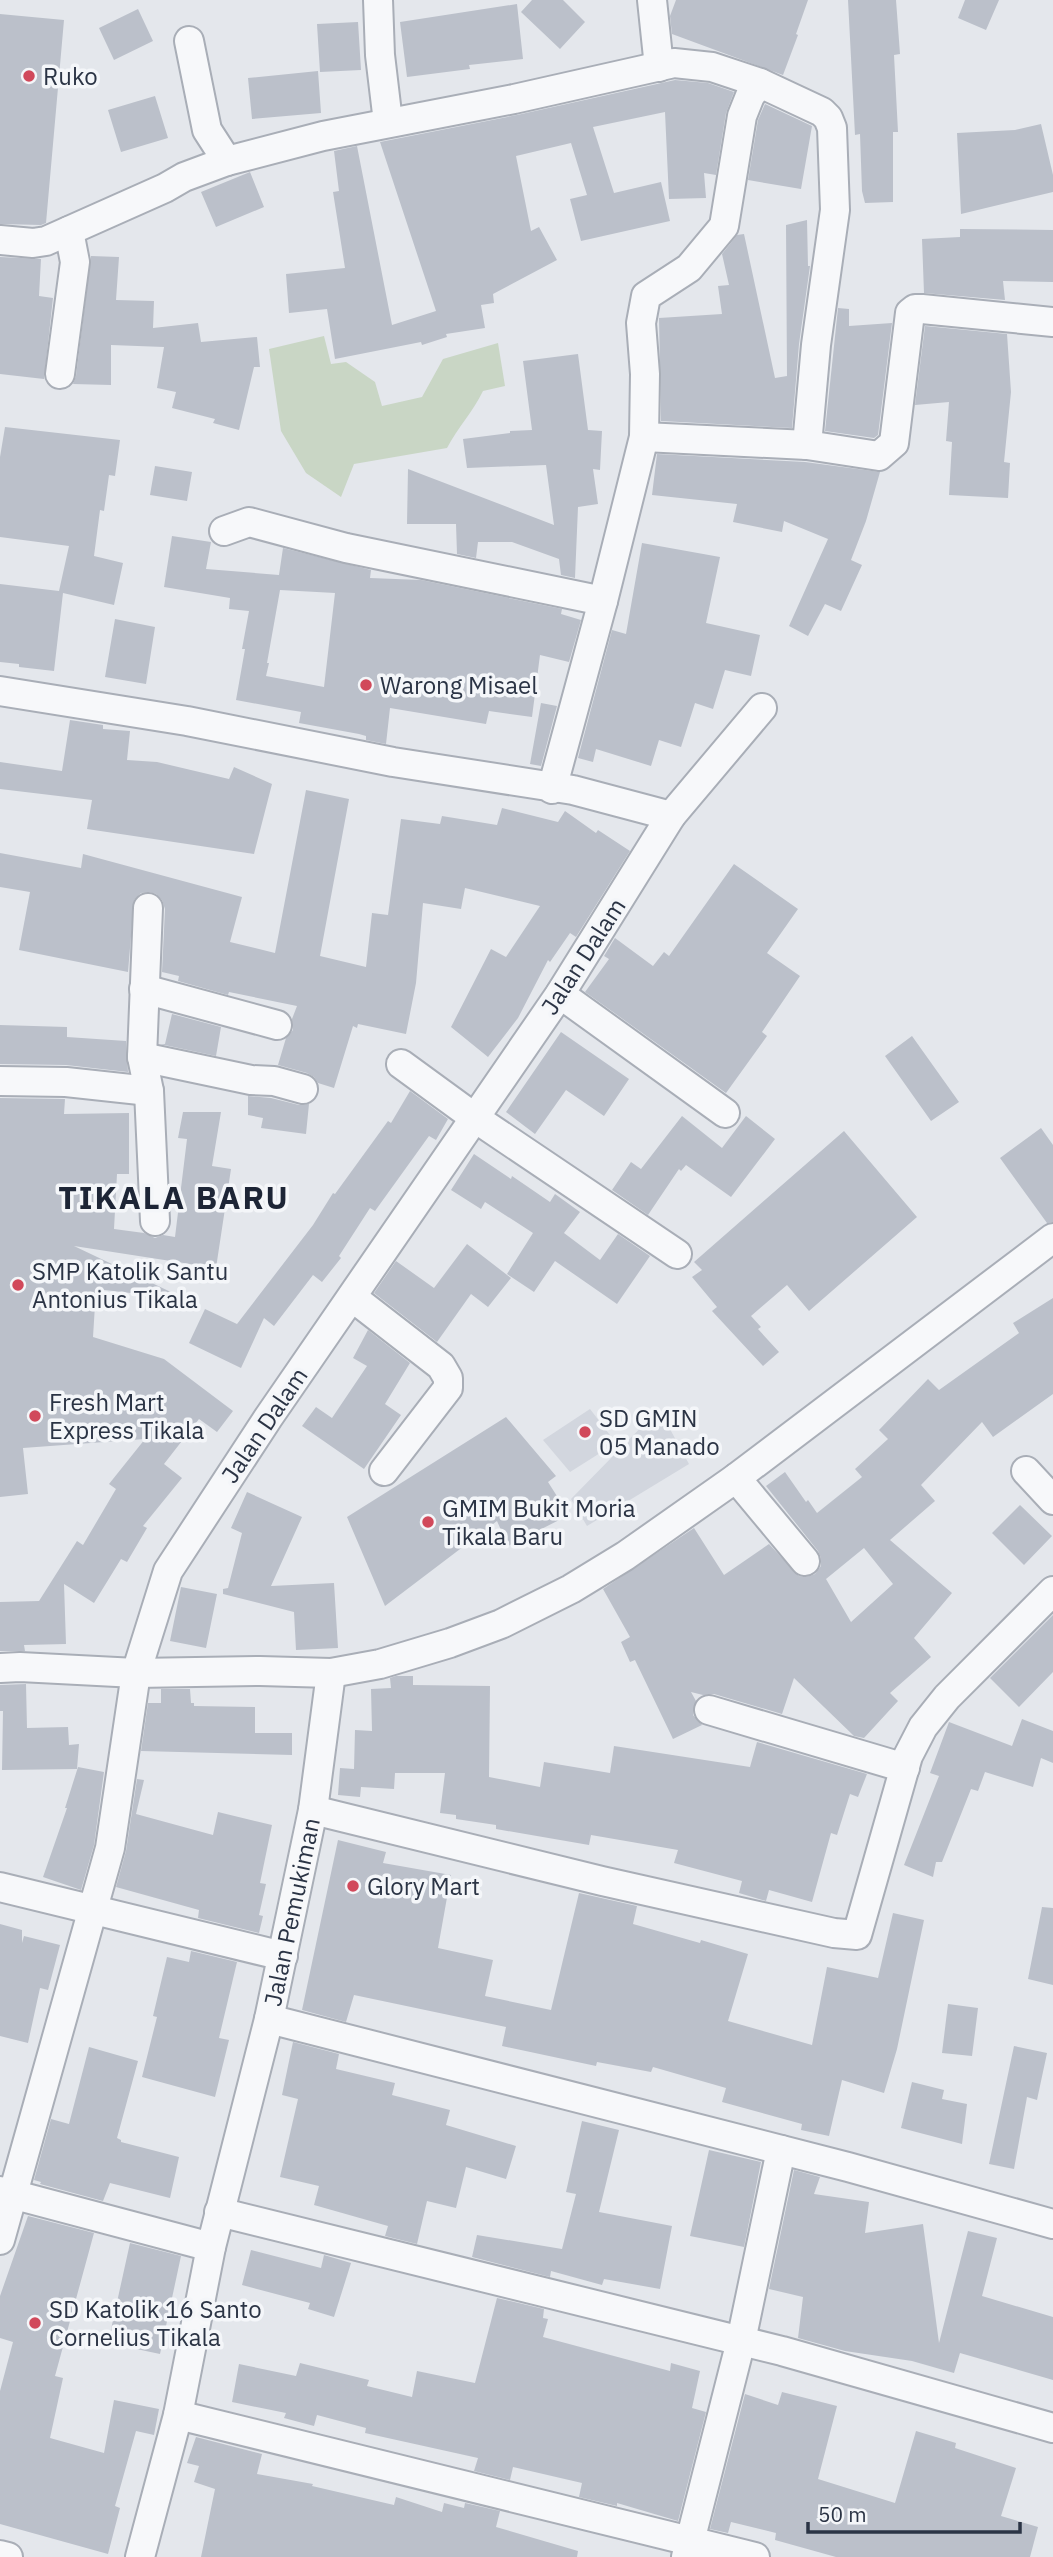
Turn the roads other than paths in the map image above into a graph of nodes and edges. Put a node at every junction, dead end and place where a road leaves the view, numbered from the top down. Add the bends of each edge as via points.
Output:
1 (378, 0) edge
2 (652, 0) edge
3 (189, 41) dead end
4 (659, 67) junction
5 (760, 83) junction
6 (388, 122) junction
7 (226, 161) junction
8 (69, 231) junction
9 (0, 240) edge
10 (1053, 322) edge
11 (60, 374) dead end
12 (644, 437) junction
13 (807, 445) junction
14 (224, 531) dead end
15 (603, 601) junction
16 (0, 691) edge
17 (762, 708) dead end
18 (552, 789) junction
19 (671, 816) junction
20 (148, 908) dead end
21 (144, 989) junction
22 (560, 994) junction
23 (277, 1025) dead end
24 (142, 1057) junction
25 (401, 1064) dead end
26 (0, 1081) edge
27 (303, 1089) dead end
28 (149, 1091) junction
29 (725, 1113) dead end
30 (475, 1118) junction
31 (155, 1221) dead end
32 (1053, 1238) edge
33 (677, 1254) dead end
34 (352, 1297) junction
35 (384, 1471) dead end
36 (1026, 1471) dead end
37 (736, 1478) junction
38 (1053, 1500) edge
39 (805, 1561) dead end
40 (1053, 1591) edge
41 (0, 1668) edge
42 (136, 1673) junction
43 (331, 1673) junction
44 (709, 1710) dead end
45 (905, 1768) junction
46 (313, 1810) junction
47 (0, 1887) edge
48 (94, 1910) junction
49 (283, 1956) junction
50 (269, 2019) junction
51 (781, 2150) junction
52 (6, 2193) edge
53 (219, 2212) junction
54 (1053, 2224) edge
55 (0, 2240) edge
56 (211, 2247) junction
57 (741, 2341) junction
58 (178, 2415) junction
59 (1053, 2428) edge
60 (688, 2549) edge
61 (0, 2555) edge
62 (8, 2557) edge
63 (140, 2557) edge
64 (755, 2557) edge

1 - 6 street
2 - 4 street
3 - 7 street via 206,130
4 - 5 street via 702,64
4 - 6 street
5 - 12 street via 742,116 724,226 690,268 646,296 641,323
5 - 13 street via 822,113 832,128 835,210
6 - 7 street
7 - 8 street
8 - 9 street via 33,243
8 - 11 street via 75,262
10 - 13 street via 915,309 908,324 894,443 879,456
12 - 13 street
12 - 15 street
14 - 15 street via 249,522 346,548
15 - 18 street
16 - 18 street
17 - 19 street, Jalan Dalam
18 - 19 street via 573,790
19 - 22 street, Jalan Dalam
20 - 21 street
21 - 23 street
21 - 24 street
22 - 29 street
22 - 30 street, Jalan Dalam
24 - 27 street
24 - 28 street
25 - 30 street
26 - 28 street
28 - 31 street
30 - 33 street
30 - 34 street, Jalan Dalam
32 - 37 street
34 - 35 street via 441,1366 448,1378 448,1388
34 - 42 street, Jalan Dalam via 168,1571
36 - 38 street
37 - 39 street
37 - 43 street via 625,1556 502,1625 380,1664
40 - 45 street via 947,1697 923,1727
41 - 42 street
42 - 43 street
42 - 48 street, Jalan Dalam via 110,1848
43 - 46 street
44 - 45 street
45 - 46 street, Jalan Pemukiman via 857,1935 629,1887
46 - 49 street, Jalan Pemukiman
47 - 48 street
48 - 49 street
48 - 52 street, Jalan Dalam
49 - 50 street, Jalan Pemukiman
50 - 51 street
50 - 53 street, Jalan Pemukiman
51 - 54 street
51 - 57 street
52 - 55 street, Jalan Dalam
52 - 56 street
53 - 56 street, Jalan Pemukiman
53 - 57 street
56 - 58 street, Jalan Pemukiman
57 - 59 street
57 - 60 street
58 - 60 street
58 - 63 street, Jalan Pemukiman
60 - 64 street
61 - 62 street

